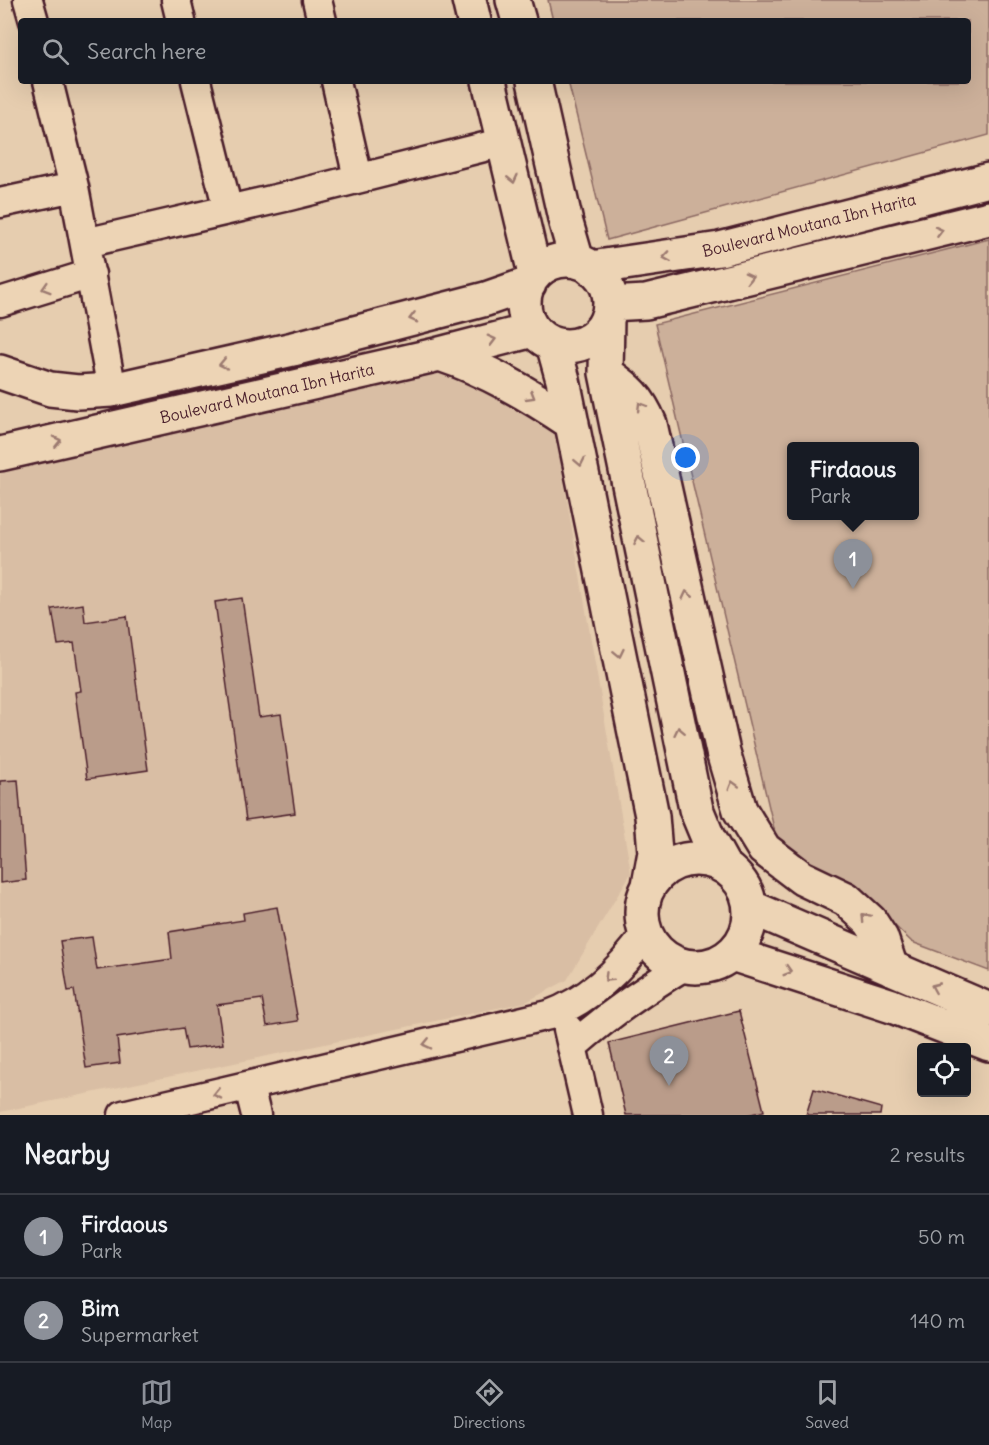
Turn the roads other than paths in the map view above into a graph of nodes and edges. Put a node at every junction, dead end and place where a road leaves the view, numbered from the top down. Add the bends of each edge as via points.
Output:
1 (28, 0) edge
2 (176, 0) edge
3 (317, 0) edge
4 (468, 0) edge
5 (513, 0) edge
6 (33, 18) edge
7 (180, 18) edge
8 (321, 18) edge
9 (473, 18) edge
10 (518, 18) edge
11 (49, 84) edge
12 (197, 84) edge
13 (337, 84) edge
14 (490, 84) edge
15 (535, 84) edge
16 (504, 142) junction
17 (358, 178) junction
18 (989, 180) edge
19 (74, 187) junction
20 (0, 203) edge
21 (228, 210) junction
22 (989, 218) edge
23 (85, 243) junction
24 (584, 264) junction
25 (91, 274) junction
26 (532, 279) junction
27 (0, 302) edge
28 (608, 311) junction
29 (543, 337) junction
30 (440, 354) junction
31 (0, 372) edge
32 (606, 373) junction
33 (112, 390) junction
34 (572, 423) junction
35 (0, 454) edge
36 (723, 865) junction
37 (649, 885) junction
38 (750, 908) junction
39 (646, 934) junction
40 (732, 954) junction
41 (684, 966) junction
42 (891, 968) junction
43 (562, 1010) junction
44 (989, 1010) edge
45 (989, 1044) edge
46 (572, 1047) junction
47 (249, 1087) junction
48 (123, 1115) edge
49 (256, 1115) edge
50 (588, 1115) edge

1 - 6 street
2 - 7 street
3 - 8 street
4 - 9 street
5 - 10 street
11 - 19 street
12 - 21 street
13 - 17 street
14 - 16 street
15 - 24 street via 566,223
16 - 17 street
16 -> 26 street
17 - 21 street
18 -> 24 street, Boulevard Moutana Ibn Harita via 720,249
19 - 20 street
19 - 23 street
21 - 23 street
28 -> 22 street
23 - 25 street
24 - 26 street via 562,261 547,265
24 - 28 street via 602,277 608,290
25 -> 27 street
25 - 33 street
26 - 29 street via 525,295 527,319
26 -> 33 street via 486,299
28 - 29 street via 600,331 577,345 565,346
28 - 32 street
30 -> 29 street, Boulevard Moutana Ibn Harita
29 - 34 street via 563,380
30 -> 34 street via 500,378
35 -> 30 street, Boulevard Moutana Ibn Harita
31 - 33 street via 50,388 78,392
36 -> 32 street via 696,809
42 -> 32 street via 881,938 866,916 846,899 802,878 764,849 740,810 650,424 641,404
34 -> 37 street via 652,816 656,852
36 - 37 street via 691,858 674,863
36 - 38 street via 746,891
37 - 39 street via 643,901
38 - 40 street via 749,924
38 - 42 street
39 - 41 street via 668,959
39 -> 43 street via 628,958 594,990
40 - 41 street via 701,967
40 -> 45 street via 892,1006
41 - 46 street via 628,1002
44 -> 42 street
43 - 46 street
43 -> 47 street
46 - 50 street
47 -> 48 street
47 - 49 street

